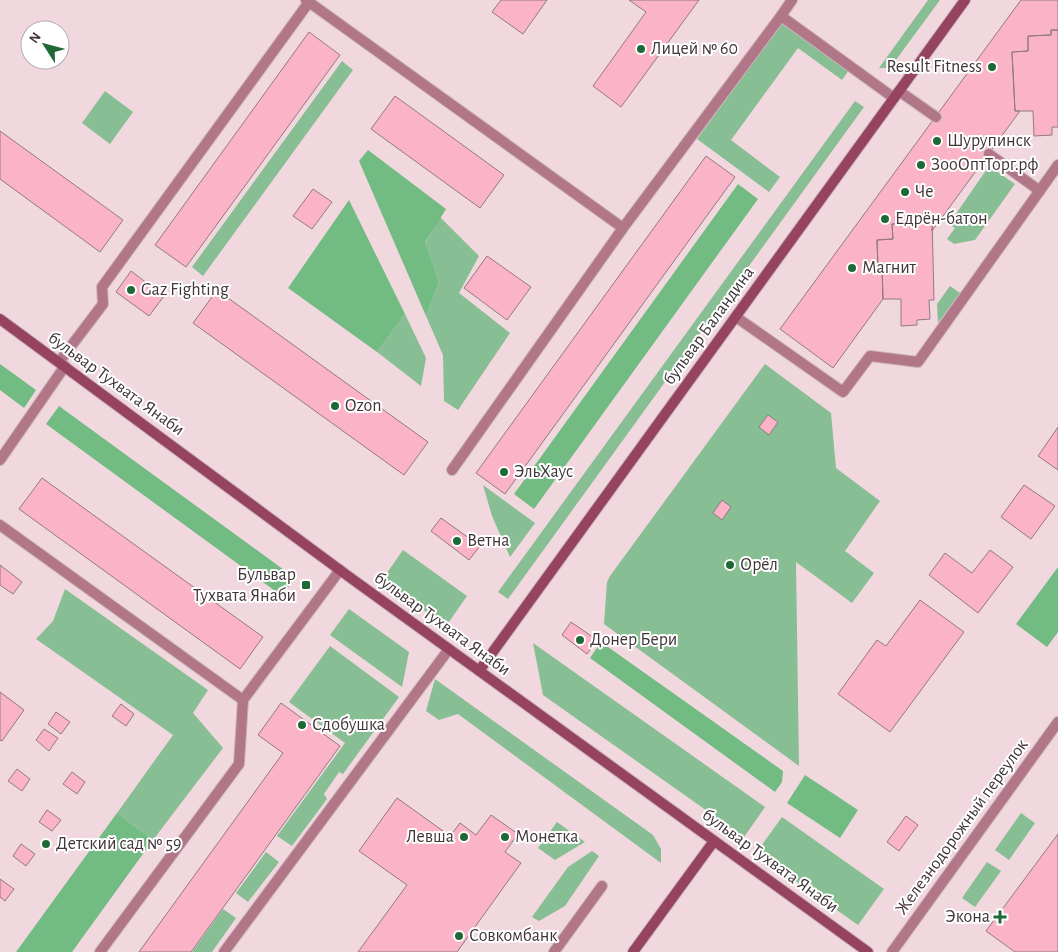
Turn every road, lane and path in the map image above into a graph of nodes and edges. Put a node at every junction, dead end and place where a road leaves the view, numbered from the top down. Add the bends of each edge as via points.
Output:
1 (792, 0) edge
2 (966, 0) edge
3 (308, 1) edge
4 (781, 16) junction
5 (897, 94) junction
6 (936, 116) dead end
7 (989, 154) dead end
8 (1058, 165) edge
9 (1040, 191) junction
10 (623, 228) junction
11 (736, 317) junction
12 (0, 319) edge
13 (62, 364) junction
14 (0, 460) edge
15 (452, 470) dead end
16 (0, 525) edge
17 (340, 570) junction
18 (449, 649) junction
19 (479, 671) junction
20 (243, 700) junction
21 (1058, 722) edge
22 (714, 841) junction
23 (602, 886) dead end
24 (100, 952) edge
25 (224, 952) edge
26 (554, 952) edge
27 (633, 952) edge
28 (868, 952) edge
29 (892, 952) edge

1 - 4 street
2 - 5 main road, бульвар Баландина
3 - 10 street
3 - 13 street via 102,286 103,304
4 - 5 street
4 - 10 street
5 - 6 street
5 - 11 main road, бульвар Баландина
7 - 9 street
8 - 9 street
9 - 11 street via 918,362 870,356 843,392
10 - 15 street
11 - 19 main road, бульвар Баландина
12 - 13 main road, бульвар Тухвата Янаби
13 - 14 street
13 - 17 main road, бульвар Тухвата Янаби
16 - 20 street
17 - 18 main road, бульвар Тухвата Янаби
17 - 20 street
18 - 19 main road, бульвар Тухвата Янаби
18 - 25 street
19 - 22 main road, бульвар Тухвата Янаби
20 - 24 street via 239,764
21 - 29 street, Железнодорожный переулок
22 - 27 main road
22 - 28 main road, бульвар Тухвата Янаби
23 - 26 street

